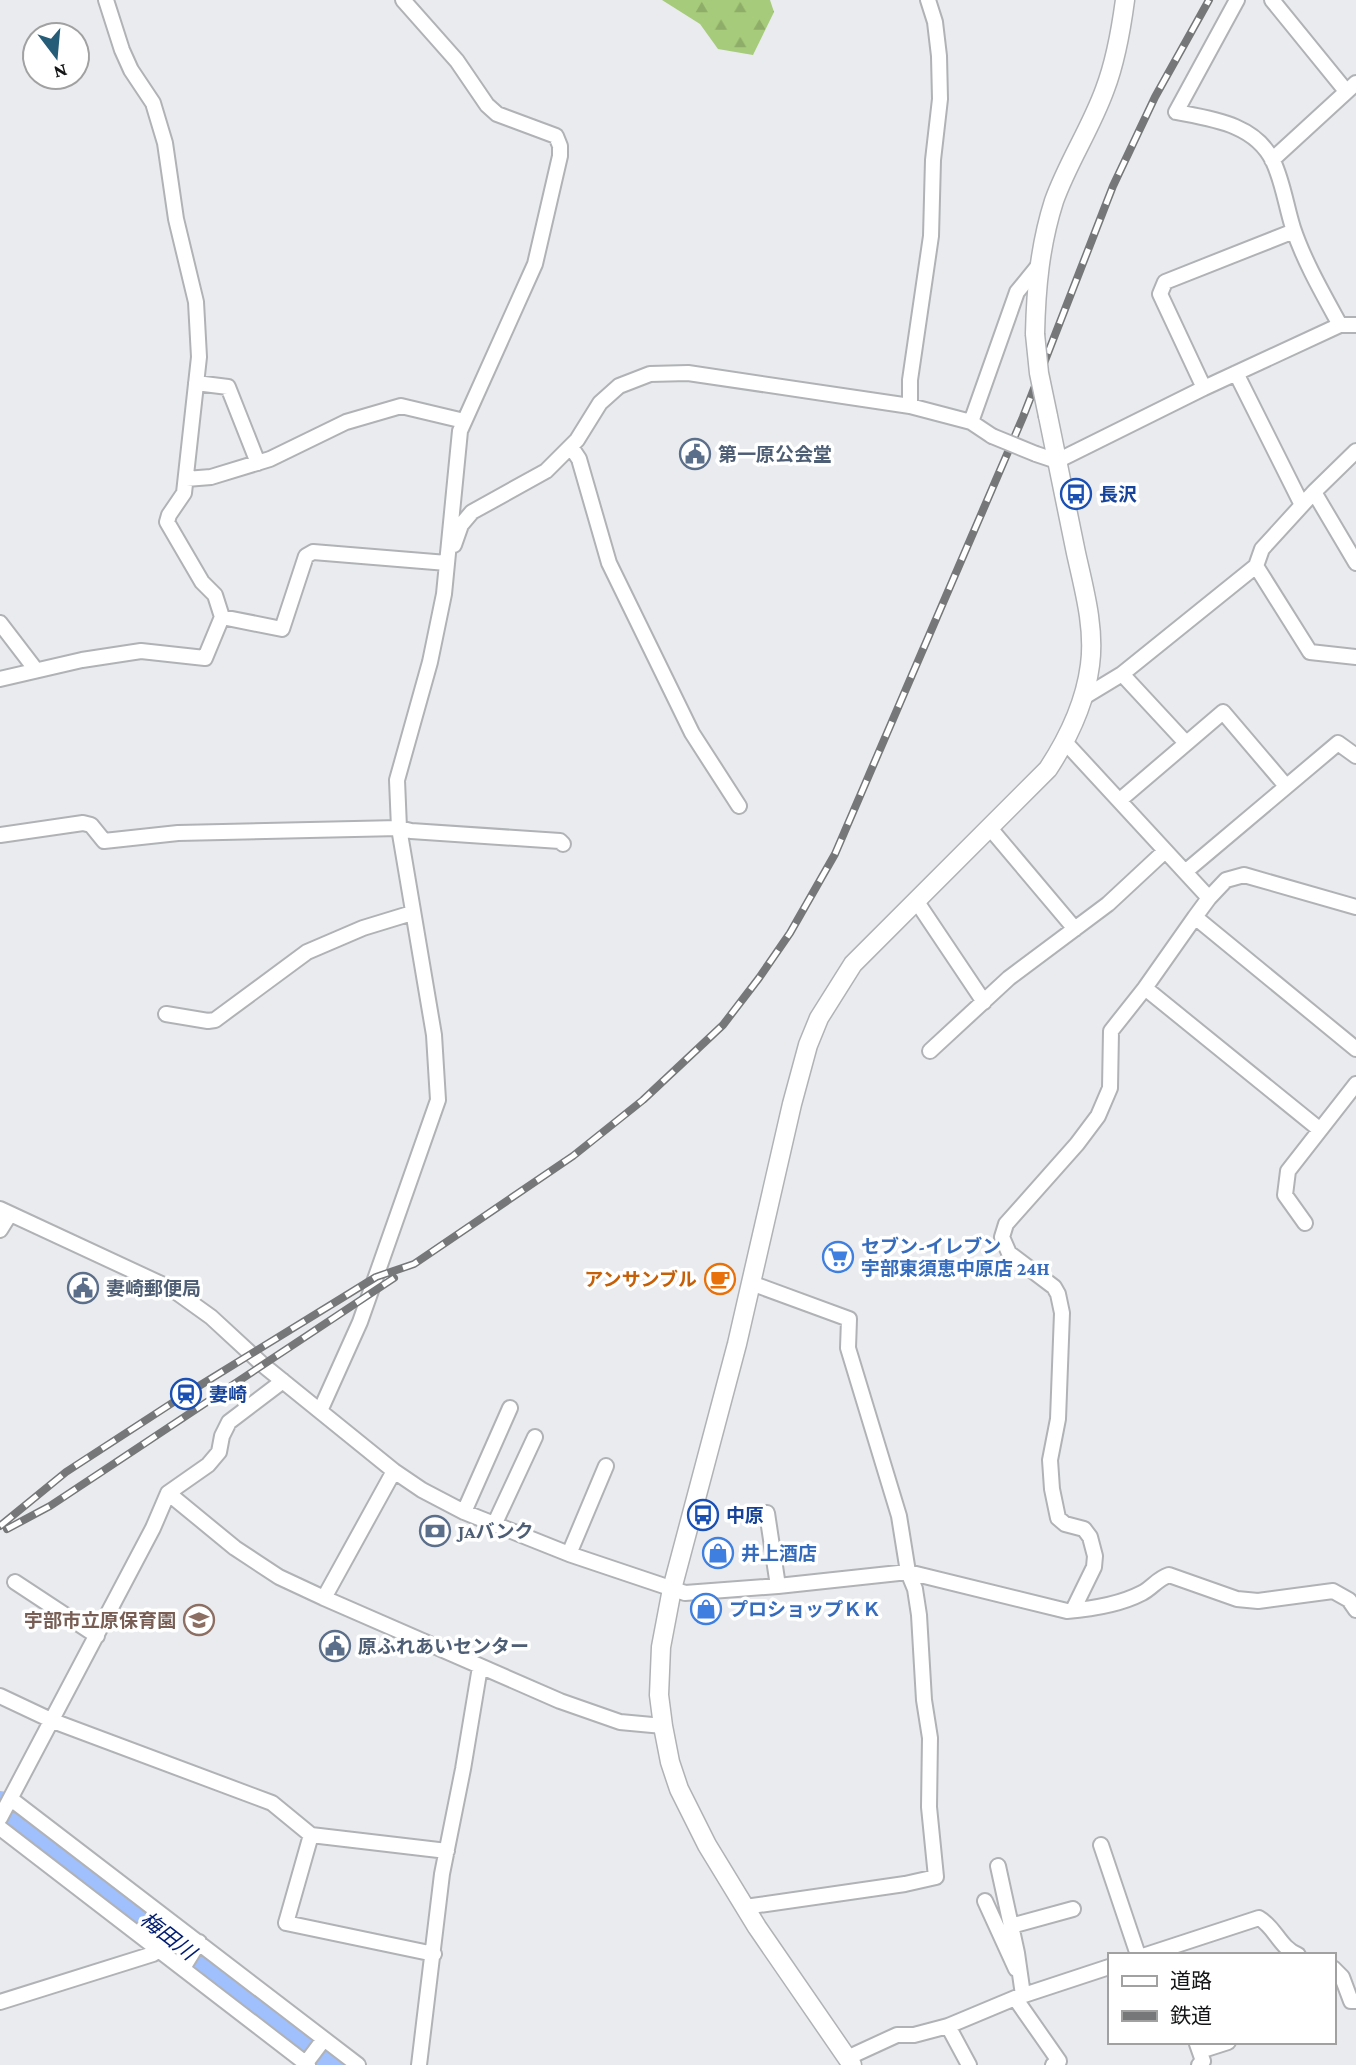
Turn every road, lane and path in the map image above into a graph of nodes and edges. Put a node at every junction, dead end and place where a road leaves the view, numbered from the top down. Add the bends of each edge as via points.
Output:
1 (106, 0) edge
2 (404, 0) edge
3 (929, 0) edge
4 (1125, 0) edge
5 (1237, 0) edge
6 (1272, 0) edge
7 (1351, 87) edge
8 (1272, 160) junction
9 (1294, 231) junction
10 (1039, 265) junction
11 (1340, 325) junction
12 (1356, 325) edge
13 (1236, 373) junction
14 (196, 383) junction
15 (1203, 388) junction
16 (910, 406) junction
17 (464, 421) junction
18 (971, 422) junction
19 (571, 447) junction
20 (1356, 450) edge
21 (1057, 461) junction
22 (258, 463) junction
23 (186, 479) junction
24 (1314, 492) junction
25 (1301, 505) junction
26 (447, 563) junction
27 (1356, 563) edge
28 (1256, 566) junction
29 (222, 617) junction
30 (0, 623) edge
31 (1356, 657) edge
32 (36, 670) junction
33 (1122, 674) junction
34 (0, 679) edge
35 (1084, 697) junction
36 (1065, 742) junction
37 (1186, 743) junction
38 (1356, 756) edge
39 (1286, 786) junction
40 (1121, 800) junction
41 (739, 806) dead end
42 (989, 827) junction
43 (399, 828) junction
44 (0, 835) edge
45 (563, 844) dead end
46 (1165, 851) junction
47 (1185, 872) junction
48 (1209, 898) junction
49 (917, 902) junction
50 (1356, 907) edge
51 (412, 913) junction
52 (1195, 917) junction
53 (1075, 929) junction
54 (1145, 988) junction
55 (984, 1002) junction
56 (166, 1014) dead end
57 (1356, 1049) edge
58 (930, 1051) dead end
59 (1356, 1084) edge
60 (1319, 1129) junction
61 (5, 1212) edge
62 (1305, 1223) dead end
63 (0, 1230) edge
64 (751, 1283) junction
65 (283, 1381) junction
66 (510, 1408) dead end
67 (320, 1411) junction
68 (535, 1437) dead end
69 (606, 1466) dead end
70 (394, 1471) junction
71 (168, 1493) junction
72 (464, 1512) junction
73 (767, 1513) dead end
74 (495, 1522) junction
75 (569, 1554) junction
76 (908, 1573) junction
77 (15, 1582) dead end
78 (778, 1586) junction
79 (672, 1589) junction
80 (324, 1598) junction
81 (1073, 1610) junction
82 (1356, 1610) edge
83 (97, 1636) junction
84 (480, 1667) junction
85 (0, 1696) edge
86 (53, 1721) junction
87 (663, 1726) junction
88 (9, 1802) junction
89 (0, 1818) edge
90 (0, 1828) edge
91 (312, 1835) junction
92 (1101, 1845) dead end
93 (447, 1851) junction
94 (998, 1866) dead end
95 (985, 1901) dead end
96 (745, 1907) junction
97 (1073, 1909) dead end
98 (1011, 1926) junction
99 (198, 1943) junction
100 (159, 1950) junction
101 (1166, 1952) edge
102 (1137, 1953) edge
103 (1295, 1953) edge
104 (434, 1954) junction
105 (185, 1965) junction
106 (1108, 1967) edge
107 (1335, 1970) edge
108 (1021, 1980) junction
109 (1019, 1996) junction
110 (1356, 2001) edge
111 (0, 2002) edge
112 (948, 2026) junction
113 (322, 2040) junction
114 (1223, 2044) edge
115 (1199, 2053) edge
116 (849, 2061) edge
117 (308, 2063) edge
118 (358, 2065) edge
119 (419, 2065) edge
120 (969, 2065) edge
121 (1053, 2065) edge

1 - 14 street via 122,50 153,103 165,143 176,219 196,302
2 - 17 street via 457,61 487,105 497,114 556,136 560,146 535,264
3 - 16 street via 938,44 940,99 931,236
4 - 10 street via 1108,81 1058,192
5 - 8 street via 1176,112 1222,121 1248,132
6 - 7 street
7 - 8 street
8 - 9 street
9 - 11 street
9 - 15 street via 1165,282 1160,294
10 - 18 street via 1017,292
10 - 21 street, bridge via 1035,334
11 - 12 street
11 - 13 street
13 - 15 street
13 - 25 street
14 - 22 street via 228,387
14 - 23 street
15 - 21 street
16 - 18 street
16 - 19 street via 688,373 650,374 619,386 600,403
17 - 22 street via 401,406 346,422
17 - 26 street
18 - 21 street, bridge via 992,436
19 - 26 street via 546,471 472,512 461,525
19 - 41 street via 579,459 609,563 692,733
20 - 24 street
21 - 35 street via 1086,599 1090,664
22 - 23 street
23 - 29 street via 184,493 167,522 202,582 215,594
24 - 25 street
24 - 27 street
25 - 28 street via 1262,549
26 - 29 street via 313,552 306,556 282,629
26 - 43 street via 430,662 397,780
28 - 31 street via 1310,652
28 - 33 street
29 - 32 street via 205,658 141,650
30 - 32 street
32 - 34 street
33 - 35 street
33 - 37 street
35 - 36 street
36 - 40 street
36 - 42 street via 1048,769
37 - 39 street via 1223,712
37 - 40 street
38 - 39 street via 1338,743
39 - 47 street
40 - 46 street
42 - 49 street
42 - 53 street
43 - 44 street via 178,833 104,841 91,825 83,824
43 - 45 street
43 - 51 street
46 - 47 street
46 - 53 street
47 - 48 street
48 - 50 street via 1226,880 1244,875
48 - 52 street
49 - 55 street
49 - 64 street via 853,964 819,1018 794,1094
51 - 56 street via 307,952 215,1020
51 - 67 street via 427,983 438,1100 360,1322
52 - 54 street
52 - 57 street
53 - 55 street
54 - 60 street
54 - 81 street via 1111,1031 1110,1088 1098,1115 1006,1224 1002,1237 1009,1253 1054,1287 1062,1313 1058,1419 1050,1460 1052,1489 1058,1518 1090,1536 1095,1556
55 - 58 street
59 - 60 street
60 - 62 street via 1288,1171 1285,1195
61 - 63 street
61 - 65 street via 172,1289
64 - 76 street via 849,1319 848,1348 899,1516
64 - 79 street
65 - 67 street
65 - 71 street via 229,1422 219,1452 208,1465
66 - 72 street
67 - 70 street
68 - 74 street
69 - 75 street
70 - 72 street
70 - 80 street
71 - 80 street via 235,1548 279,1577
71 - 83 street
72 - 74 street
73 - 78 street
74 - 75 street
75 - 79 street
76 - 78 street
76 - 81 street
76 - 96 street via 919,1615 936,1877
77 - 83 street
78 - 79 street via 685,1593
79 - 87 street via 661,1647
80 - 84 street
81 - 82 street via 1139,1595 1169,1575 1237,1600 1333,1591
83 - 86 street
84 - 87 street via 620,1722
84 - 93 street
85 - 86 street
86 - 88 street
86 - 91 street via 272,1803
87 - 96 street via 679,1789
88 - 89 street
88 - 99 street
90 - 100 street
91 - 93 street
91 - 104 street via 286,1923
92 - 102 street
93 - 104 street
94 - 98 street
95 - 108 street
96 - 116 street
97 - 98 street
98 - 108 street
99 - 105 street
99 - 113 street
100 - 105 street
100 - 111 street
101 - 103 street via 1259,1918
104 - 119 street
105 - 117 street
106 - 109 street
107 - 110 street via 1351,2001
108 - 109 street
109 - 112 street
109 - 121 street via 1059,2061
112 - 116 street via 897,2035
112 - 120 street
113 - 117 street
113 - 118 street
114 - 115 street

